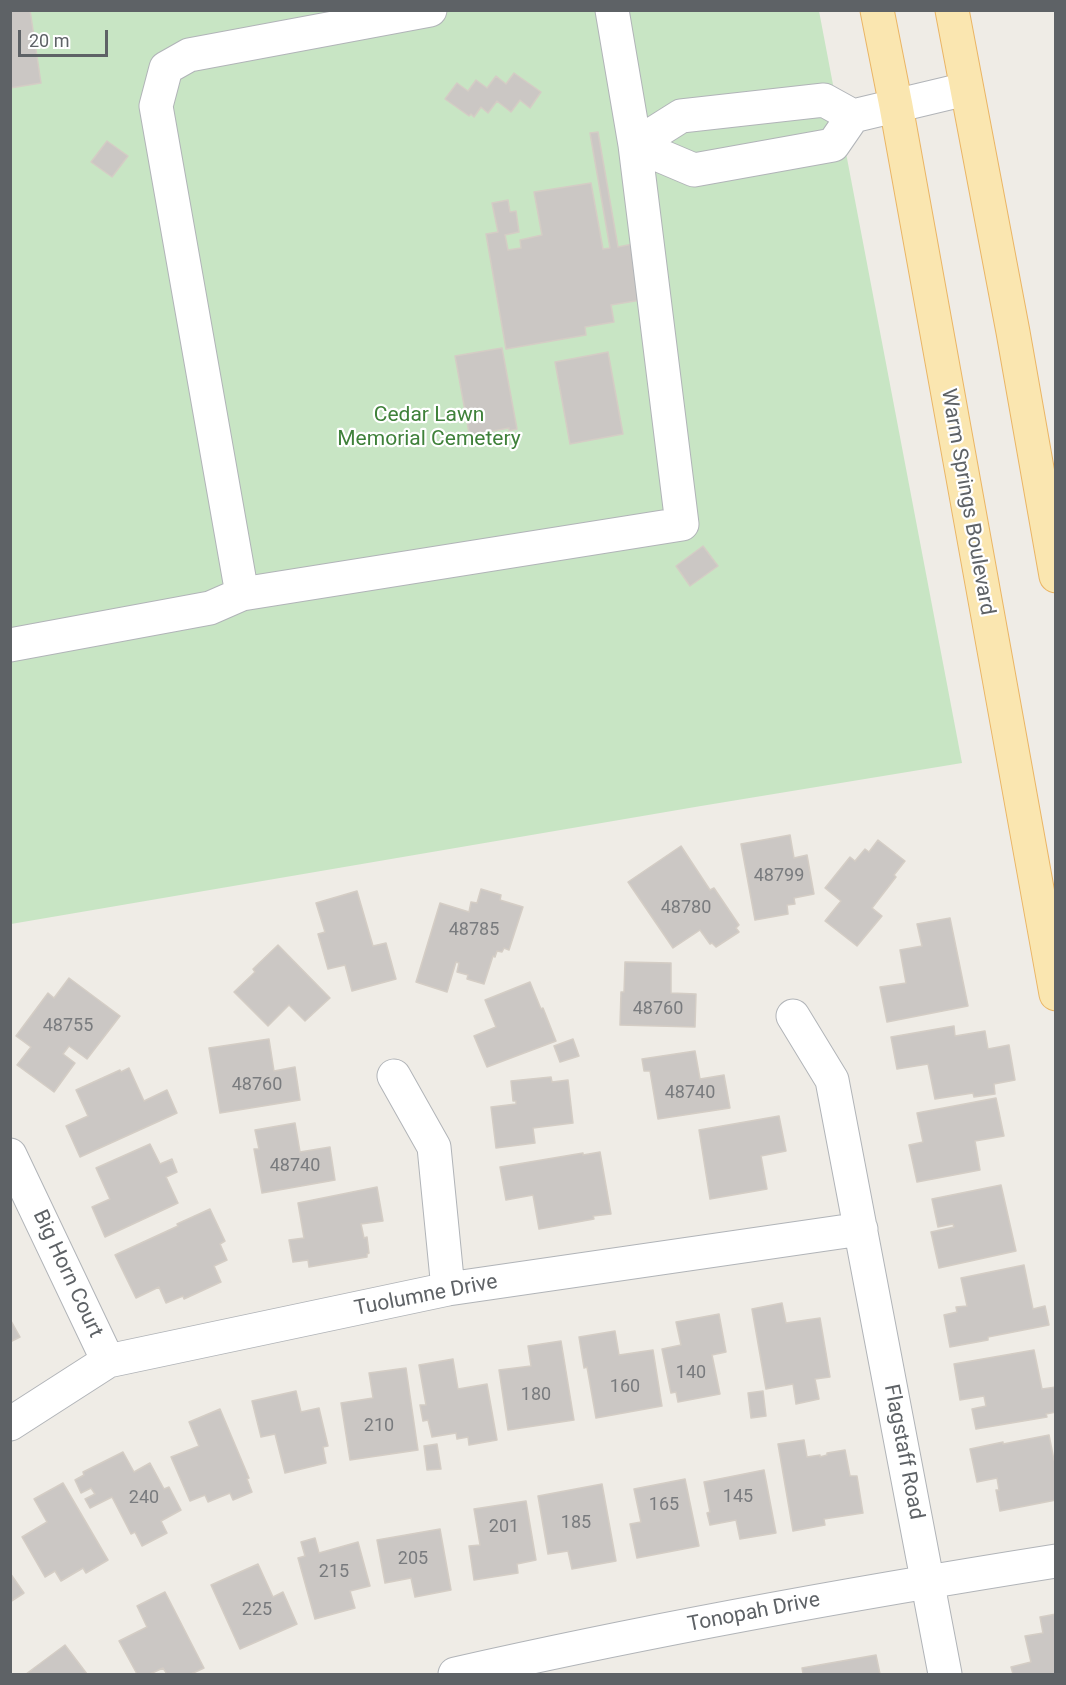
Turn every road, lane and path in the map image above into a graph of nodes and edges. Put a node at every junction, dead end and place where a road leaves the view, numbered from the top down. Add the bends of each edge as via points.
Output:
1 (430, 10) edge
2 (612, 10) edge
3 (877, 10) edge
4 (952, 10) edge
5 (966, 89) junction
6 (896, 106) junction
7 (853, 116) junction
8 (635, 145) junction
9 (1055, 570) edge
10 (242, 594) junction
11 (10, 645) edge
12 (1056, 994) edge
13 (793, 1017) dead end
14 (394, 1076) dead end
15 (10, 1155) edge
16 (861, 1230) junction
17 (448, 1289) junction
18 (108, 1361) junction
19 (10, 1424) edge
20 (1056, 1561) edge
21 (927, 1581) junction
22 (570, 1661) edge
23 (455, 1674) edge
24 (945, 1674) edge

1 - 10 street via 189,55 166,68 156,106
2 - 8 street
3 - 6 main road, Warm Springs Boulevard
4 - 5 main road
5 - 6 street
5 - 9 main road
6 - 7 street
6 - 12 main road, Warm Springs Boulevard
7 - 8 street via 824,100 681,116
7 - 8 street via 833,145 694,170
8 - 10 street via 682,524
10 - 11 street via 210,608
13 - 16 street, Flagstaff Road via 832,1080
14 - 17 street via 434,1147
15 - 18 street, Big Horn Court
16 - 17 street, Tuolumne Drive
16 - 21 street, Flagstaff Road
17 - 18 street, Tuolumne Drive
18 - 19 street, Tuolumne Drive
20 - 21 street, Tonopah Drive
21 - 22 street, Tonopah Drive
21 - 24 street, Flagstaff Road
22 - 23 street, Tonopah Drive

